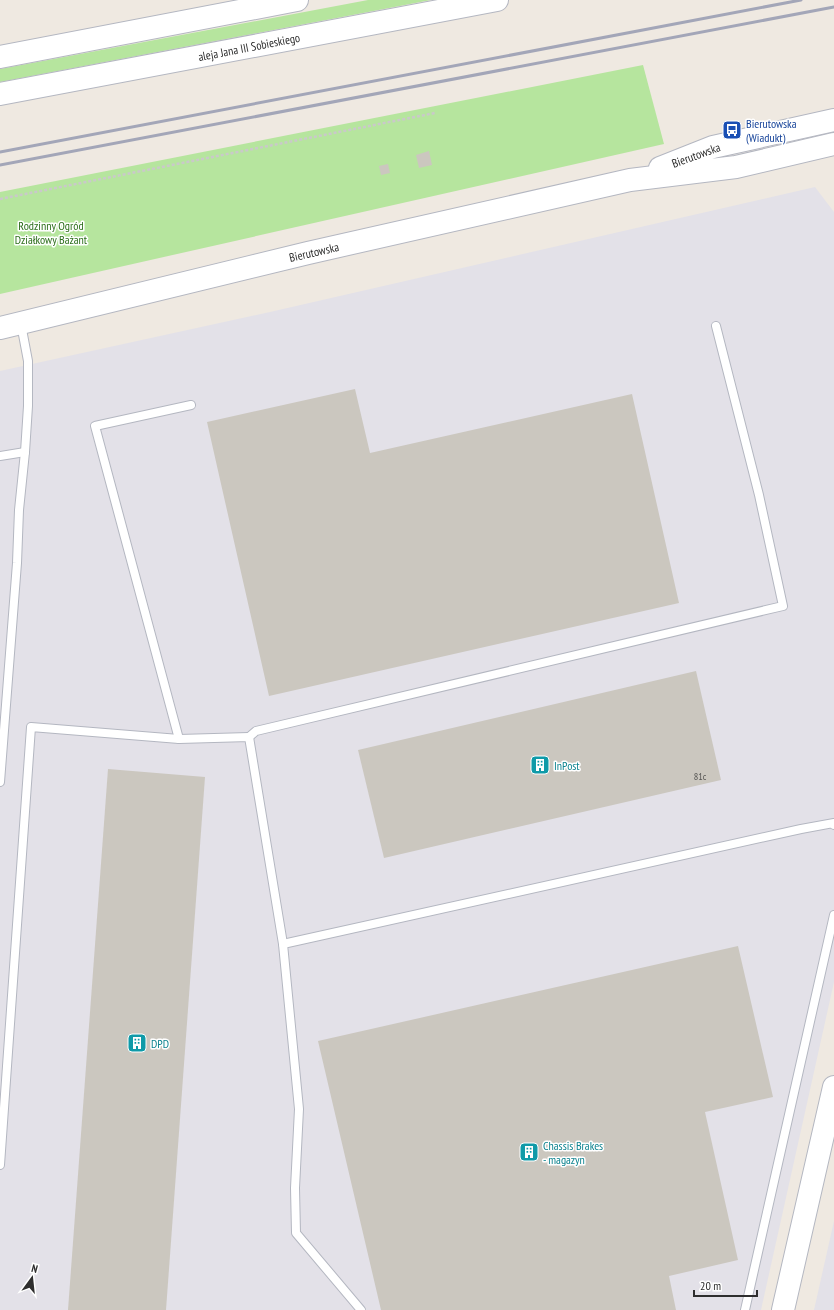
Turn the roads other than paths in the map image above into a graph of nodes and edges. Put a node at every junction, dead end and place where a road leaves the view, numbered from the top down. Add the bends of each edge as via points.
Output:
1 (297, 0) edge
2 (497, 0) edge
3 (0, 57) edge
4 (0, 94) edge
5 (834, 120) edge
6 (834, 144) edge
7 (630, 180) junction
8 (21, 324) junction
9 (716, 326) dead end
10 (0, 328) edge
11 (191, 405) dead end
12 (25, 452) junction
13 (0, 456) edge
14 (249, 737) junction
15 (179, 739) junction
16 (0, 782) edge
17 (834, 823) edge
18 (834, 915) edge
19 (283, 944) junction
20 (834, 1087) edge
21 (0, 1165) edge
22 (361, 1310) edge
23 (744, 1310) edge
24 (783, 1310) edge

1 - 3 street
2 - 4 street, aleja Jana III Sobieskiego
5 - 7 street, Bierutowska via 713,148
6 - 7 street, Bierutowska via 736,167
7 - 8 street, Bierutowska via 308,253
8 - 10 street, Bierutowska
8 - 12 lane via 28,361 29,384
9 - 14 lane via 759,495 783,606 264,729
11 - 15 lane via 95,426
12 - 13 lane
12 - 16 lane
14 - 15 lane
14 - 19 lane
15 - 21 lane via 32,727
17 - 19 lane
18 - 23 lane
19 - 22 lane via 299,1109 295,1188 296,1233
20 - 24 street

